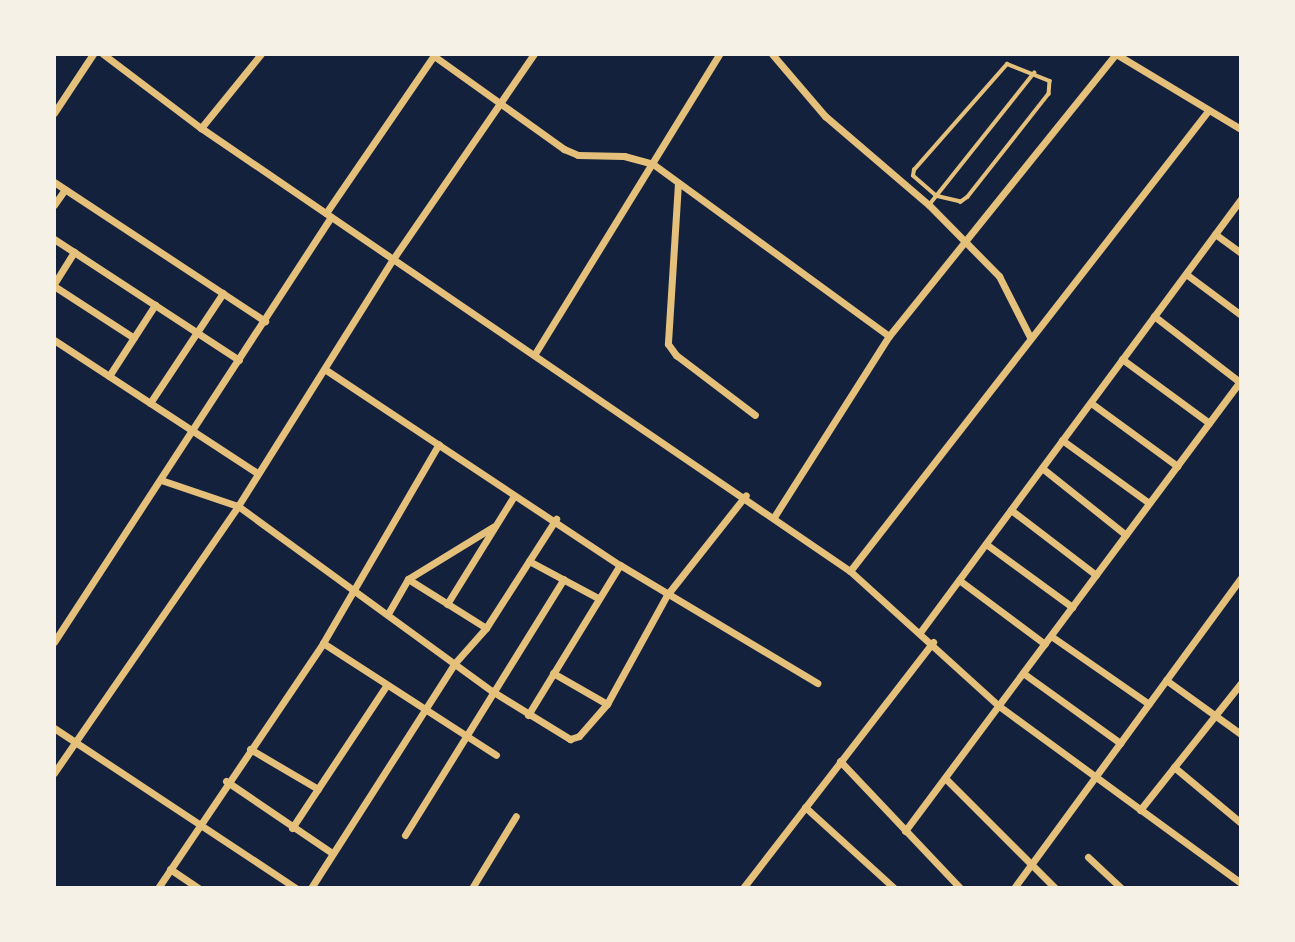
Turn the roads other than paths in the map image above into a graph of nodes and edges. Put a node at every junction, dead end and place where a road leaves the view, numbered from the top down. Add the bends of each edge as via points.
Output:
1 (93, 54) edge
2 (103, 54) edge
3 (261, 54) edge
4 (534, 54) edge
5 (719, 54) edge
6 (772, 54) edge
7 (1116, 54) edge
8 (435, 55) edge
9 (1034, 73) junction
10 (500, 102) junction
11 (1208, 111) junction
12 (54, 113) edge
13 (201, 128) junction
14 (1241, 129) edge
15 (653, 164) junction
16 (54, 183) edge
17 (678, 183) junction
18 (65, 189) junction
19 (936, 196) junction
20 (1241, 199) edge
21 (54, 205) edge
22 (929, 205) junction
23 (328, 215) junction
24 (1215, 234) junction
25 (54, 239) edge
26 (965, 244) junction
27 (74, 252) junction
28 (1241, 253) edge
29 (393, 260) junction
30 (1186, 274) junction
31 (54, 285) edge
32 (223, 293) junction
33 (155, 305) junction
34 (1241, 315) edge
35 (1154, 317) junction
36 (265, 321) junction
37 (196, 332) junction
38 (889, 336) junction
39 (1030, 337) junction
40 (134, 338) junction
41 (54, 340) edge
42 (536, 352) junction
43 (1122, 359) junction
44 (239, 360) junction
45 (326, 370) junction
46 (109, 376) junction
47 (1240, 382) edge
48 (1091, 402) junction
49 (150, 403) junction
50 (755, 415) dead end
51 (1209, 423) junction
52 (193, 431) junction
53 (1062, 440) junction
54 (439, 444) junction
55 (1177, 466) junction
56 (1042, 468) junction
57 (256, 472) junction
58 (161, 480) junction
59 (746, 495) junction
60 (514, 496) junction
61 (1149, 503) junction
62 (238, 506) junction
63 (1011, 510) junction
64 (774, 517) junction
65 (556, 519) junction
66 (493, 527) junction
67 (1126, 535) junction
68 (986, 544) junction
69 (529, 561) junction
70 (620, 565) junction
71 (850, 570) junction
72 (1096, 575) junction
73 (1241, 578) edge
74 (408, 579) junction
75 (564, 579) junction
76 (959, 580) junction
77 (1238, 588) edge
78 (354, 590) junction
79 (667, 594) junction
80 (598, 598) junction
81 (447, 604) junction
82 (1072, 607) junction
83 (389, 612) junction
84 (486, 628) junction
85 (921, 631) junction
86 (1051, 636) junction
87 (54, 642) edge
88 (933, 642) junction
89 (323, 643) junction
90 (1045, 644) junction
91 (454, 664) junction
92 (553, 673) junction
93 (1023, 673) junction
94 (1166, 680) junction
95 (817, 683) dead end
96 (1241, 683) edge
97 (386, 686) junction
98 (492, 691) junction
99 (607, 704) junction
100 (1149, 704) junction
101 (999, 706) junction
102 (427, 712) junction
103 (528, 715) junction
104 (1214, 715) junction
105 (54, 728) edge
106 (1241, 734) edge
107 (464, 735) junction
108 (75, 742) junction
109 (1120, 743) junction
110 (250, 749) junction
111 (496, 755) dead end
112 (841, 761) junction
113 (1174, 767) junction
114 (54, 773) edge
115 (945, 778) junction
116 (1095, 778) junction
117 (226, 781) junction
118 (318, 789) junction
119 (805, 807) junction
120 (1140, 810) junction
121 (516, 816) dead end
122 (1241, 823) edge
123 (200, 825) junction
124 (292, 828) junction
125 (905, 831) junction
126 (405, 835) dead end
127 (332, 853) junction
128 (1088, 857) dead end
129 (1031, 864) junction
130 (170, 869) junction
131 (1241, 883) edge
132 (158, 888) edge
133 (198, 888) edge
134 (296, 888) edge
135 (312, 888) edge
136 (472, 888) edge
137 (743, 888) edge
138 (894, 888) edge
139 (960, 888) edge
140 (1014, 888) edge
141 (1055, 888) edge
142 (1121, 888) edge

1 - 12 street
2 - 13 street
3 - 13 street
4 - 10 street
5 - 15 street
6 - 22 street via 825,116
7 - 11 street
7 - 26 street
8 - 10 street
8 - 23 street
9 - 19 lane
9 - 19 lane via 1050,81 1049,94 968,197 961,202
9 - 19 lane via 1014,64 1001,69 918,164 913,176
10 - 15 street via 578,155 624,156
10 - 29 street
11 - 14 street
11 - 39 street
13 - 23 street
15 - 17 street
15 - 42 street
16 - 18 street
17 - 38 street
17 - 50 street via 668,344
18 - 21 street
18 - 32 street
19 - 22 lane
20 - 24 street
22 - 26 street
23 - 29 street
23 - 36 street
24 - 28 street
24 - 30 street
25 - 27 street
26 - 38 street
26 - 39 street via 999,276
27 - 31 street
27 - 33 street
29 - 42 street
29 - 45 street
30 - 34 street
30 - 35 street
31 - 40 street
32 - 36 street
32 - 37 street
33 - 37 street
33 - 40 street
35 - 43 street
35 - 47 street
36 - 44 street
37 - 44 street
37 - 49 street
38 - 64 street
39 - 71 street
40 - 46 street
41 - 46 street
42 - 59 street
43 - 48 street
43 - 51 street
44 - 52 street
45 - 54 street
45 - 57 street
46 - 49 street
47 - 51 street
48 - 53 street
48 - 55 street
49 - 52 street
51 - 55 street
52 - 57 street
52 - 58 street
53 - 56 street
53 - 61 street
54 - 60 street
54 - 78 street
55 - 61 street
56 - 63 street
56 - 67 street
57 - 62 street
58 - 62 street
58 - 87 street
59 - 64 street
59 - 79 street
60 - 65 street
60 - 66 street
61 - 67 street
62 - 78 street
62 - 108 street
63 - 68 street
63 - 72 street
64 - 71 street
65 - 69 street
65 - 70 street
66 - 74 street
66 - 81 street
67 - 72 street
68 - 76 street
68 - 82 street
69 - 75 street
69 - 84 street
70 - 79 street
70 - 80 street
71 - 85 street
72 - 82 street
73 - 77 street
74 - 81 street
74 - 83 street
75 - 80 street
75 - 98 street
76 - 85 street
76 - 90 street
77 - 94 street
78 - 83 street
78 - 89 street
79 - 95 street
79 - 99 street
80 - 92 street
81 - 84 street
82 - 86 street
83 - 91 street
84 - 91 street
85 - 88 street
86 - 90 street
86 - 100 street
88 - 101 street
88 - 112 street
89 - 97 street
89 - 110 street
90 - 93 street
91 - 98 street
91 - 102 street
92 - 99 street
92 - 103 street
93 - 101 street
93 - 109 street
94 - 100 street
94 - 104 street
96 - 104 street
97 - 102 street
97 - 118 street
98 - 103 street
98 - 107 street
99 - 103 street via 579,736 570,739
100 - 109 street
101 - 115 street
101 - 116 street
102 - 107 street
102 - 127 street
104 - 106 street
104 - 113 street
105 - 108 street
107 - 111 street
107 - 126 street
108 - 114 street
108 - 123 street
109 - 116 street
110 - 117 street
110 - 118 street
112 - 119 street
112 - 125 street
113 - 120 street
113 - 122 street
115 - 125 street
115 - 129 street
116 - 120 street
116 - 129 street
117 - 123 street
117 - 124 street
118 - 124 street
119 - 137 street
119 - 138 street
120 - 131 street
121 - 136 street
123 - 130 street
123 - 134 street
124 - 127 street
125 - 139 street
127 - 135 street
128 - 142 street
129 - 140 street
129 - 141 street
130 - 132 street
130 - 133 street

